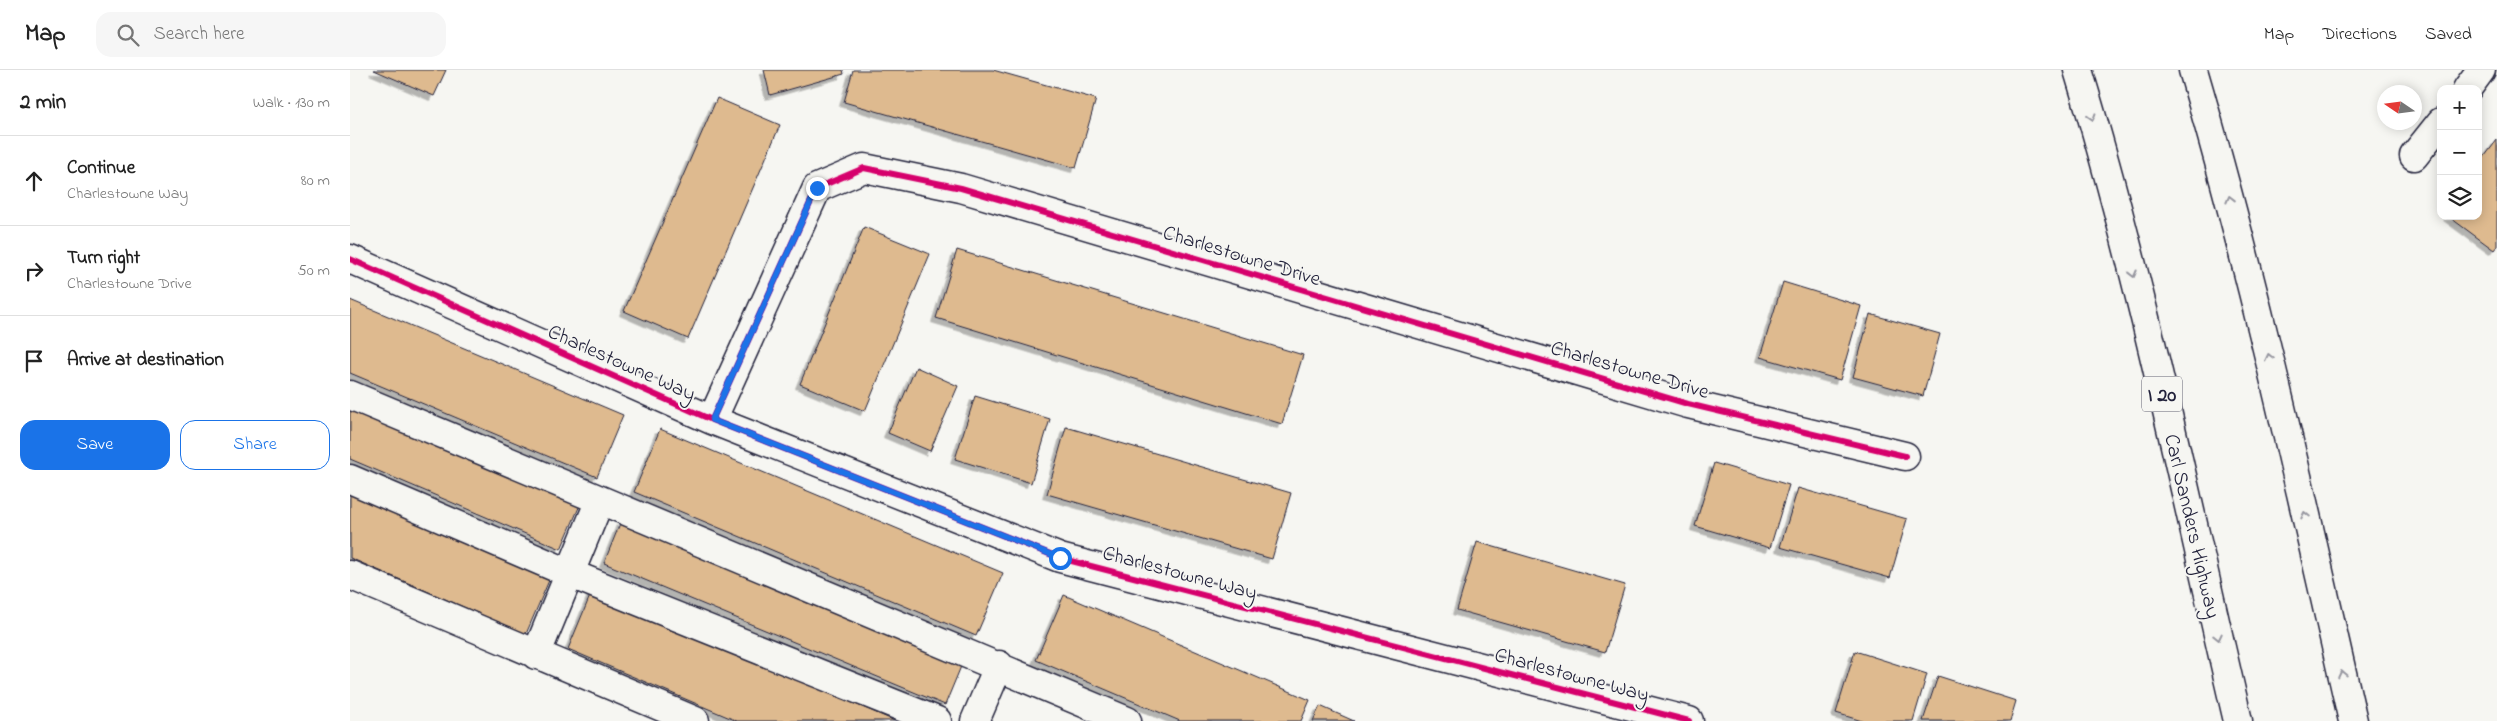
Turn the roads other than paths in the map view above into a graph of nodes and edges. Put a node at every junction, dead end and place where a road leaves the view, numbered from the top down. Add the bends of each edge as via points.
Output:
1 (2078, 70) edge
2 (2193, 70) edge
3 (2481, 70) edge
4 (2470, 85) edge
5 (2437, 127) edge
6 (2414, 156) dead end
7 (350, 259) edge
8 (350, 395) edge
9 (712, 420) junction
10 (1905, 456) dead end
11 (350, 479) edge
12 (600, 500) junction
13 (571, 574) junction
14 (350, 576) edge
15 (536, 655) junction
16 (999, 666) junction
17 (695, 721) edge
18 (937, 721) edge
19 (975, 721) edge
20 (1127, 721) edge
21 (1689, 721) edge
22 (2238, 721) edge
23 (2353, 721) edge

1 -> 22 main road, Carl Sanders Highway / I 20 via 2104,156 2147,329
23 -> 2 main road via 2264,337
3 - 4 main road
5 - 6 main road
7 - 9 main road, Charlestowne Way
8 - 12 main road
9 - 10 main road, Charlestowne Drive via 817,188 864,168 961,188 1688,404
9 - 21 main road, Charlestowne Way via 1060,558
11 - 13 main road
12 - 13 main road
12 - 16 main road
13 - 15 main road
13 - 18 main road
14 - 15 main road
15 - 17 main road
16 - 19 main road
16 - 20 main road

